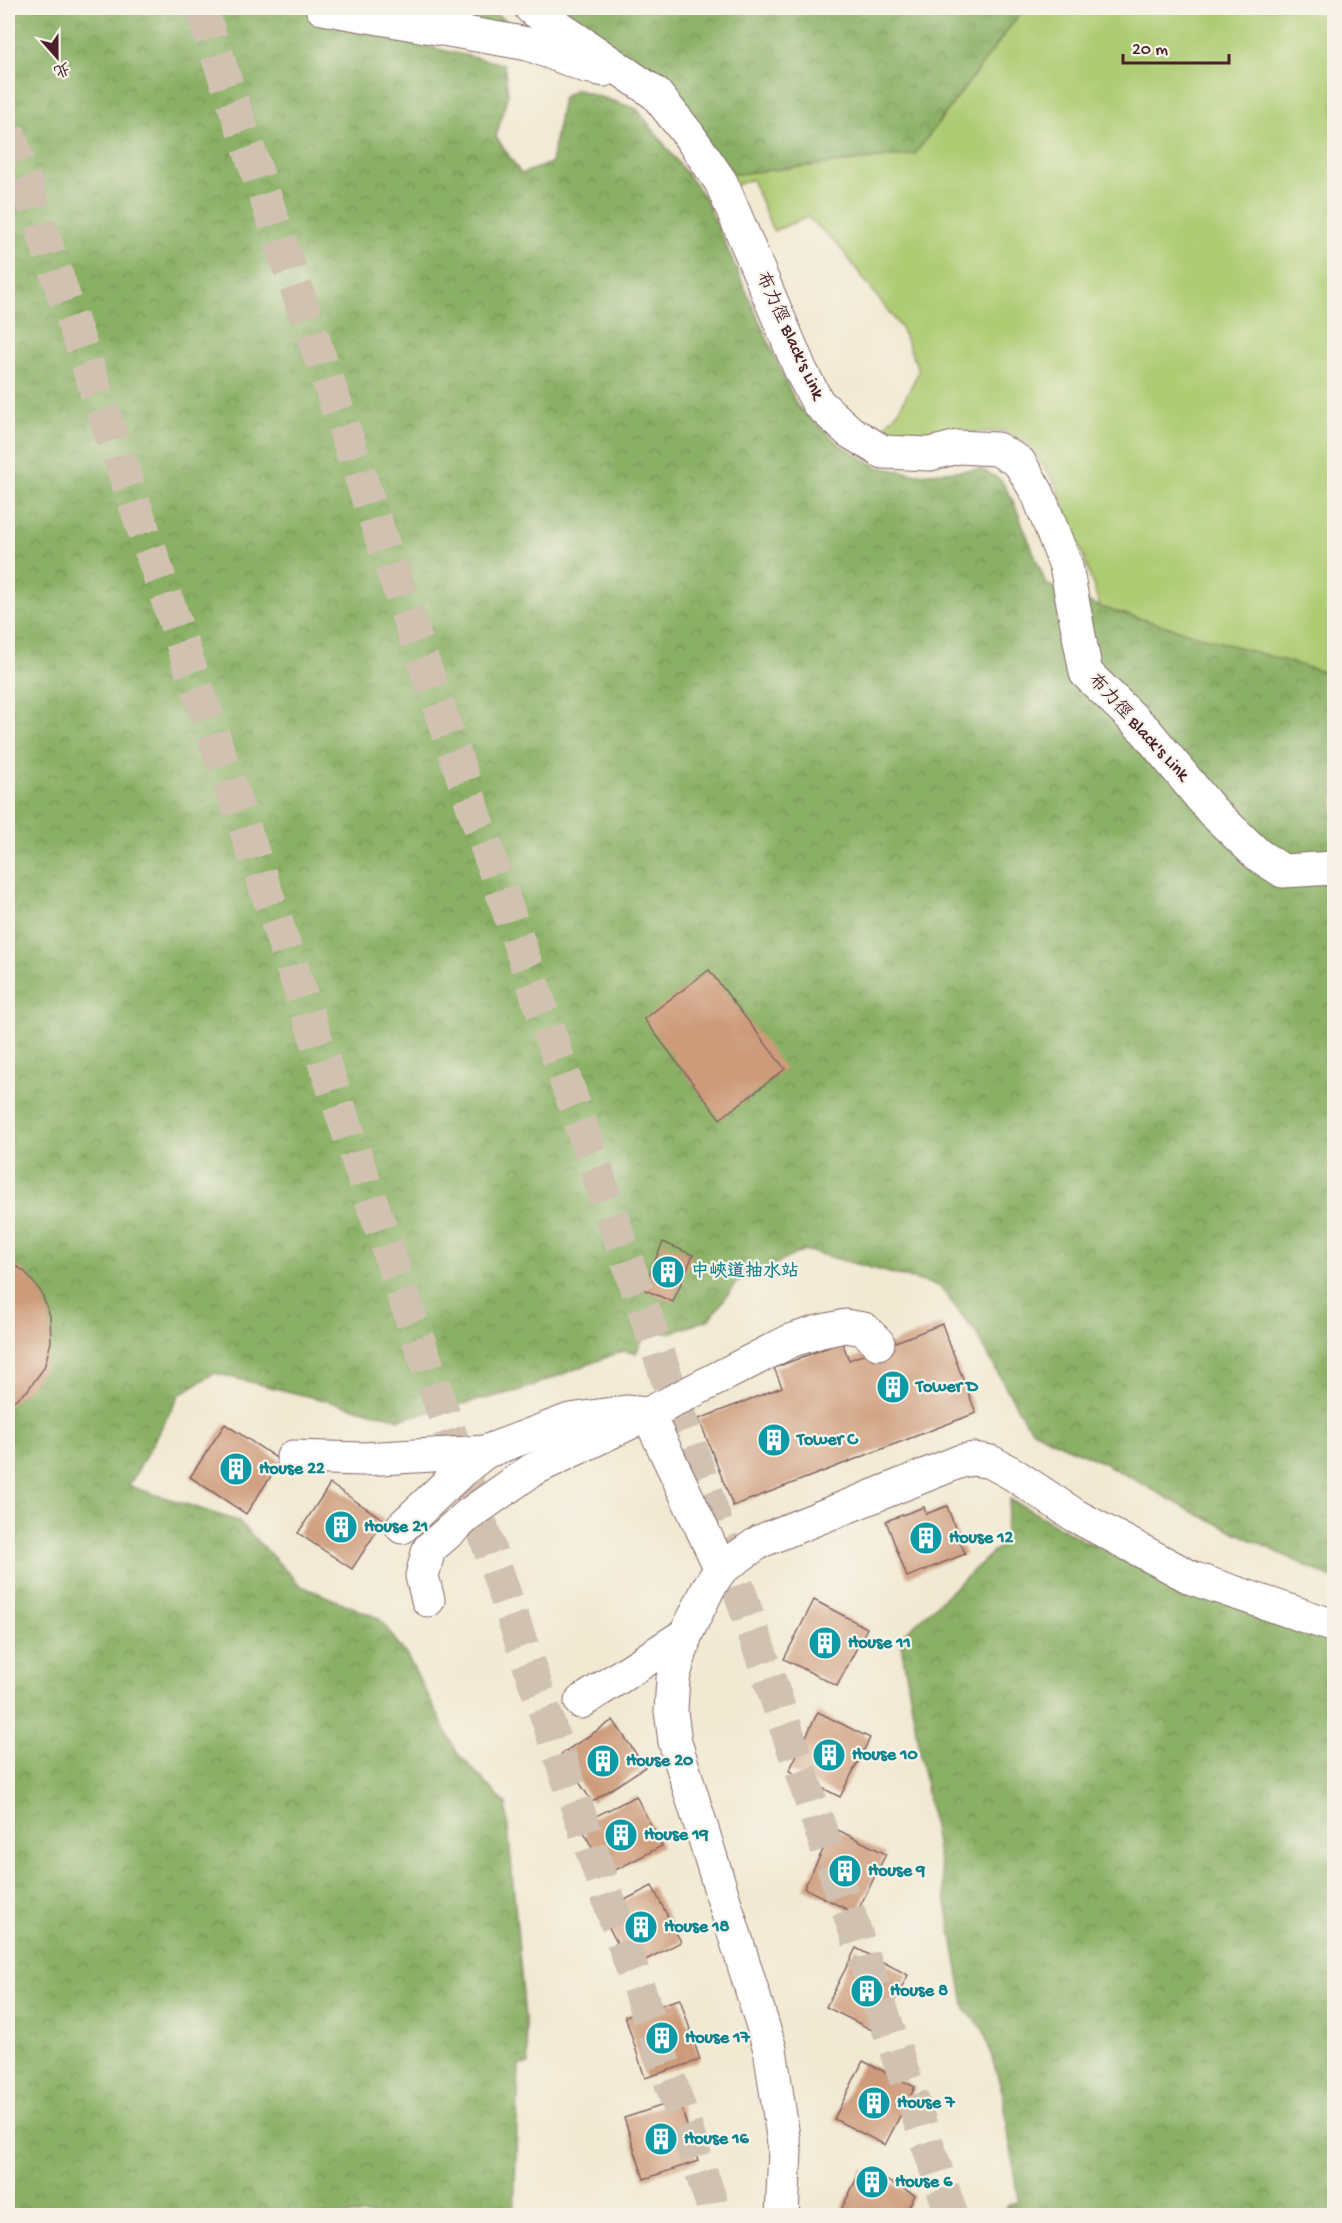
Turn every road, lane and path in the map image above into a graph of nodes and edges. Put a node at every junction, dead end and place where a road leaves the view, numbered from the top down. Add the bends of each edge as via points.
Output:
1 (322, 8) edge
2 (531, 8) edge
3 (629, 75) junction
4 (1335, 868) edge
5 (878, 1343) dead end
6 (648, 1414) junction
7 (485, 1452) junction
8 (293, 1457) dead end
9 (402, 1527) dead end
10 (721, 1569) junction
11 (428, 1600) dead end
12 (1335, 1626) edge
13 (686, 1634) junction
14 (581, 1702) dead end
15 (782, 2216) edge

1 - 3 street, 布力徑 Black's Link via 528,44 586,66
2 - 3 street, 布力徑 Black's Link
3 - 4 street, 布力徑 Black's Link via 656,94 721,182 818,403 850,432 883,452 930,454 958,447 997,449 1018,462 1038,494 1066,566 1086,673 1146,731 1212,811 1258,855 1282,871
5 - 6 street via 864,1329 845,1326 818,1332 790,1341
6 - 7 street via 627,1412 570,1420
6 - 10 street
6 - 11 street via 532,1470 468,1515 429,1549 422,1576
7 - 8 street via 363,1459
7 - 9 street
10 - 12 street via 761,1541 974,1459 991,1462 1013,1474 1076,1516 1192,1578
10 - 13 street
13 - 14 street
13 - 15 street via 674,1678 671,1711 675,1742 770,2049 785,2150

